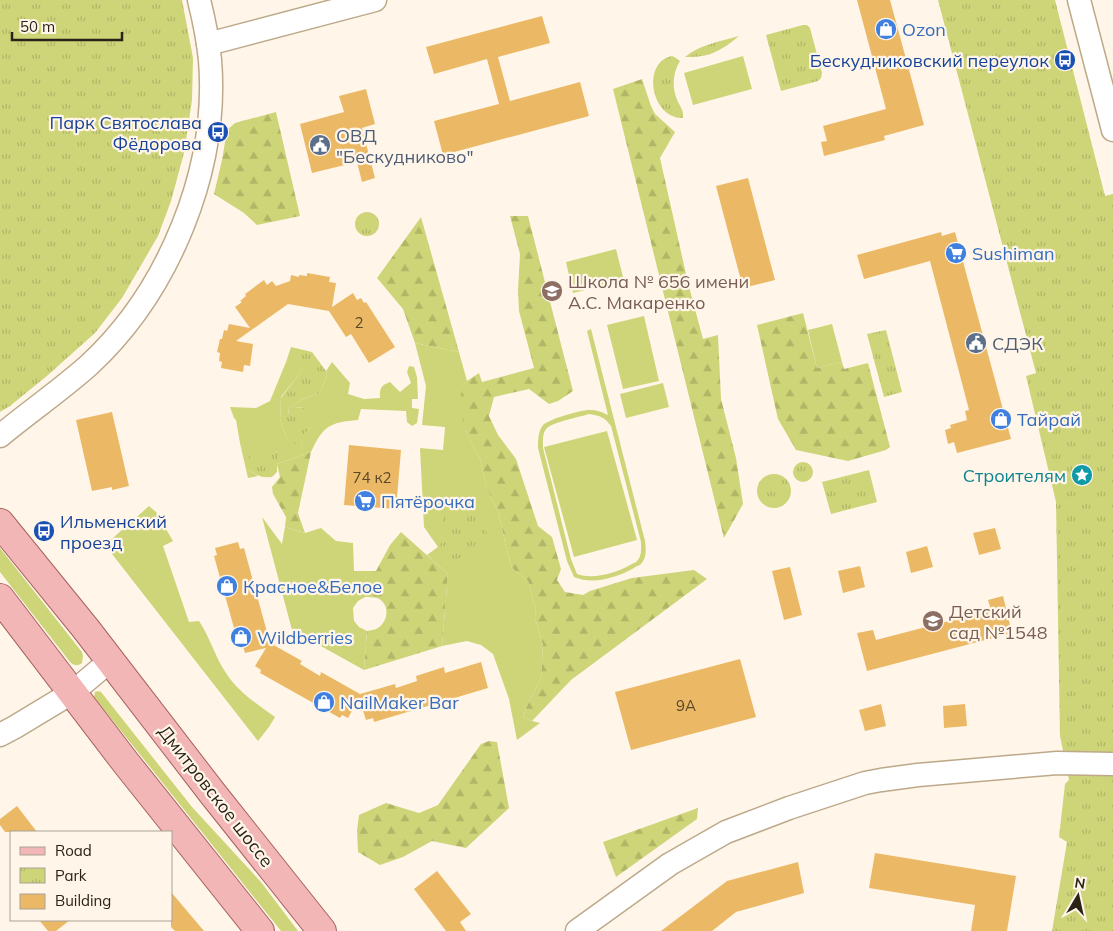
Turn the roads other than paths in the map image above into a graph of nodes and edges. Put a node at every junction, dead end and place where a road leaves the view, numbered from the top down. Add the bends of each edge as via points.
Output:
1 (200, 0) edge
2 (375, 0) edge
3 (1080, 0) edge
4 (208, 44) junction
5 (1113, 130) edge
6 (0, 436) edge
7 (0, 523) edge
8 (0, 598) edge
9 (111, 660) junction
10 (72, 692) junction
11 (0, 735) edge
12 (1113, 764) edge
13 (260, 931) edge
14 (322, 931) edge
15 (577, 931) edge

1 - 4 street
2 - 4 street
3 - 5 street
4 - 6 street via 211,78 208,132 195,189 163,269 125,325 89,365
7 - 9 main road, Дмитровское шоссе
8 - 10 main road
9 - 10 street
9 - 14 main road, Дмитровское шоссе
10 - 11 street
10 - 13 main road
12 - 15 street via 1047,764 865,783 726,832 670,864

